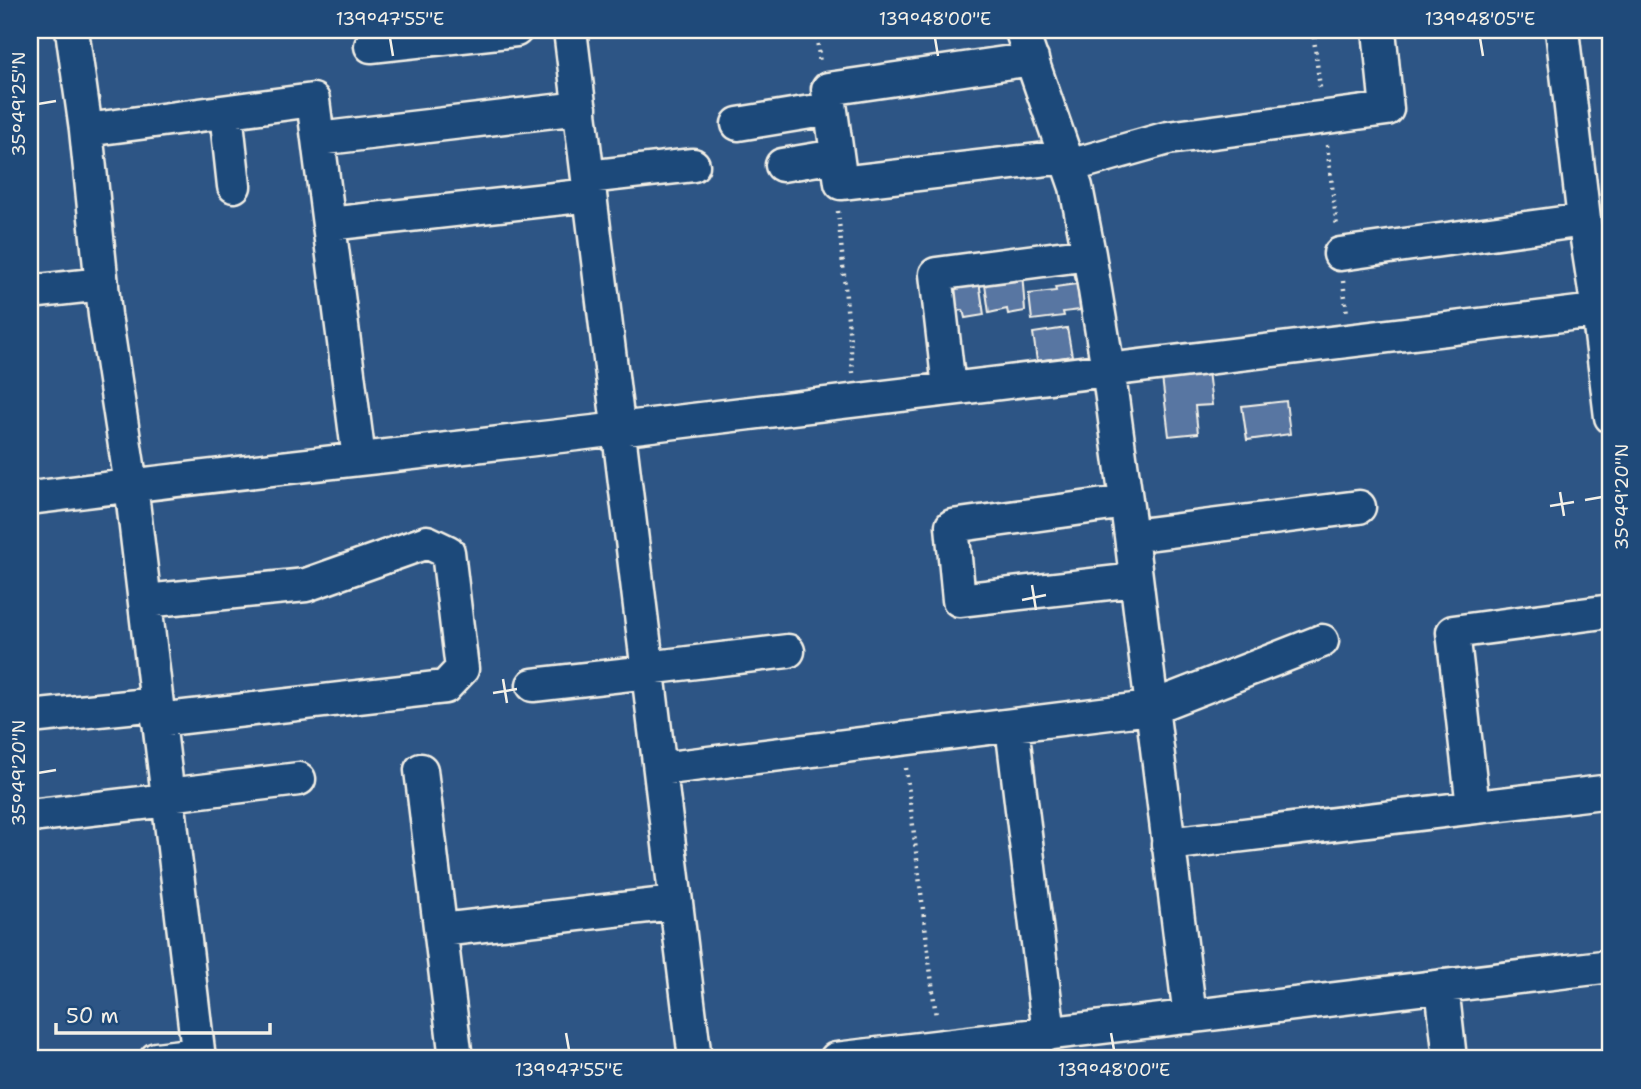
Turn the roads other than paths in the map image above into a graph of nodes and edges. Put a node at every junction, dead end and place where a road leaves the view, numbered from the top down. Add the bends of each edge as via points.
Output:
1 (72, 30) edge
2 (516, 30) edge
3 (570, 30) edge
4 (1379, 30) edge
5 (1562, 30) edge
6 (1028, 45) edge
7 (371, 46) dead end
8 (580, 108) junction
9 (829, 108) junction
10 (226, 112) junction
11 (738, 124) dead end
12 (86, 130) junction
13 (318, 139) junction
14 (1067, 162) junction
15 (693, 165) dead end
16 (782, 165) dead end
17 (839, 170) junction
18 (234, 186) dead end
19 (589, 186) junction
20 (1584, 220) junction
21 (329, 224) junction
22 (1089, 254) junction
23 (1340, 254) road end
24 (102, 284) junction
25 (30, 292) edge
26 (1605, 309) edge
27 (1108, 369) junction
28 (948, 388) junction
29 (1611, 417) edge
30 (619, 429) junction
31 (359, 459) junction
32 (131, 485) junction
33 (30, 498) edge
34 (1126, 502) junction
35 (1359, 507) dead end
36 (1131, 536) junction
37 (1136, 580) junction
38 (145, 601) junction
39 (1611, 611) edge
40 (1322, 641) dead end
41 (788, 651) dead end
42 (648, 670) junction
43 (533, 685) dead end
44 (1150, 708) junction
45 (158, 712) junction
46 (30, 718) edge
47 (1012, 726) junction
48 (660, 769) junction
49 (422, 770) dead end
50 (299, 779) dead end
51 (1611, 791) edge
52 (168, 797) junction
53 (1473, 807) junction
54 (30, 816) edge
55 (1168, 844) junction
56 (674, 903) junction
57 (441, 929) junction
58 (1611, 966) edge
59 (1442, 986) junction
60 (1190, 1017) junction
61 (1049, 1034) junction
62 (198, 1056) edge
63 (156, 1059) edge
64 (456, 1059) edge
65 (695, 1059) edge
66 (836, 1059) edge
67 (1450, 1059) edge

1 - 12 street
2 - 7 street
3 - 8 street
4 - 14 street via 1387,109 1168,138
5 - 20 street
6 - 9 street via 1021,63 828,89
6 - 14 street
8 - 13 street
8 - 19 street
9 - 11 street
9 - 17 street
10 - 12 street
10 - 13 street via 313,100
10 - 18 street
12 - 24 street
13 - 21 street
14 - 17 street
14 - 22 street
15 - 19 street
16 - 17 street
19 - 21 street
19 - 30 street
20 - 23 street
20 - 26 street
21 - 31 street
22 - 27 street
22 - 28 street via 936,274
24 - 25 street
24 - 32 street
26 - 27 street
26 - 29 street
27 - 28 street
27 - 34 street
28 - 30 street
30 - 31 street
30 - 42 street
31 - 32 street
32 - 33 street
32 - 38 street
34 - 36 street
34 - 37 street via 952,526 959,600
35 - 36 street
36 - 37 street
37 - 44 street
38 - 45 street
38 - 45 street via 306,585 427,542 448,552 462,669 444,687
39 - 53 street via 1453,632
40 - 44 street
41 - 42 street
42 - 43 street
42 - 48 street
44 - 47 street
44 - 55 street
45 - 46 street
45 - 52 street
47 - 48 street
47 - 61 street
48 - 56 street
49 - 57 street
50 - 52 street
51 - 53 street
52 - 54 street
52 - 62 street
53 - 55 street
55 - 60 street
56 - 57 street
56 - 65 street
57 - 64 street
58 - 59 street
59 - 60 street
59 - 67 street
60 - 61 street
61 - 66 street
62 - 63 street

